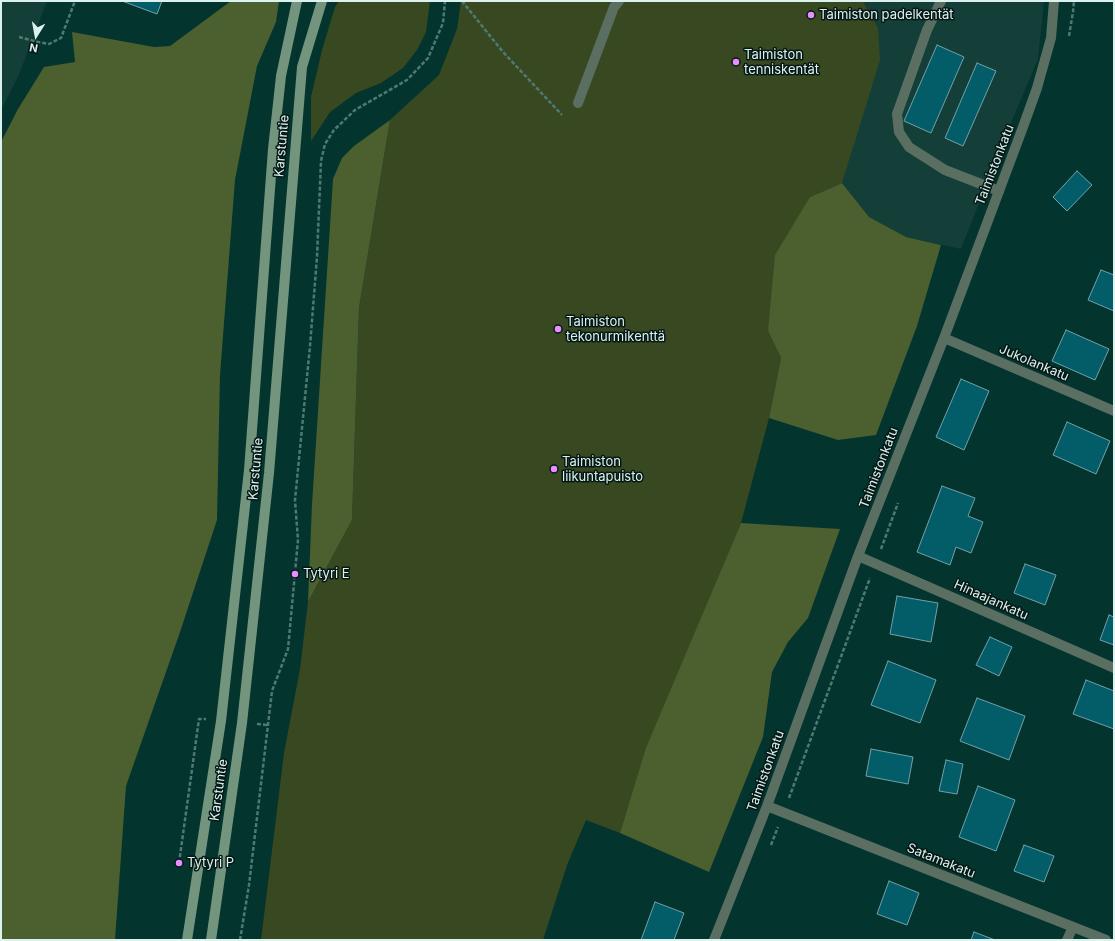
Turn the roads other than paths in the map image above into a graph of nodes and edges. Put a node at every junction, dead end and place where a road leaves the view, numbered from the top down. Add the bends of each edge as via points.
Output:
1 (297, 1) edge
2 (322, 1) edge
3 (619, 1) edge
4 (941, 1) edge
5 (1054, 1) edge
6 (578, 103) dead end
7 (999, 191) junction
8 (944, 338) junction
9 (1114, 411) edge
10 (858, 556) junction
11 (1114, 668) edge
12 (767, 806) junction
13 (1073, 927) junction
14 (187, 940) edge
15 (211, 940) edge
16 (714, 940) edge
17 (1068, 940) edge
18 (1106, 940) edge

1 - 14 main road, Karstuntie via 281,76 273,149 249,470 221,721
2 - 15 main road, Karstuntie via 302,67 268,480 242,723
3 - 6 street via 614,7
4 - 7 street via 927,30 897,114 899,132 909,147 945,170
5 - 7 street, Taimistonkatu via 1051,38 1037,88
7 - 8 street, Taimistonkatu
8 - 9 street, Jukolankatu
8 - 10 street, Taimistonkatu
10 - 11 street, Hinaajankatu
10 - 12 street, Taimistonkatu
12 - 13 street, Satamakatu
12 - 16 street, Taimistonkatu
13 - 17 street
13 - 18 street, Satamakatu

